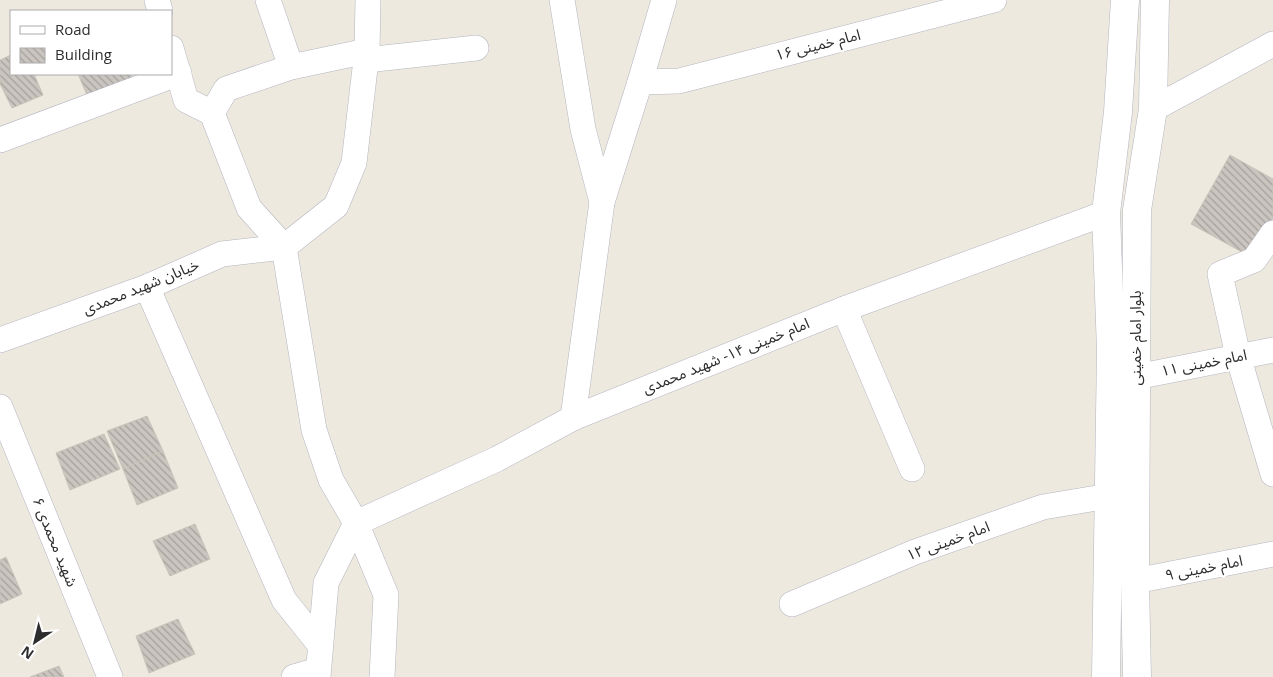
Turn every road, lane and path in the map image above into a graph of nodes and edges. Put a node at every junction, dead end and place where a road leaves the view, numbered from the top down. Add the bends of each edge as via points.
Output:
1 (268, 0) edge
2 (368, 0) edge
3 (562, 0) edge
4 (664, 0) edge
5 (994, 0) edge
6 (1125, 0) edge
7 (1155, 0) edge
8 (1273, 44) edge
9 (476, 48) dead end
10 (172, 51) edge
11 (367, 56) junction
12 (291, 67) junction
13 (179, 73) junction
14 (640, 82) junction
15 (1153, 109) junction
16 (212, 113) junction
17 (0, 140) edge
18 (602, 202) junction
19 (1106, 213) junction
20 (1273, 234) edge
21 (284, 248) junction
22 (147, 287) junction
23 (844, 309) junction
24 (0, 340) edge
25 (1273, 350) edge
26 (1238, 356) junction
27 (1136, 377) junction
28 (0, 407) edge
29 (573, 418) junction
30 (912, 469) dead end
31 (1273, 474) edge
32 (1109, 496) junction
33 (356, 523) junction
34 (1273, 554) edge
35 (1135, 581) junction
36 (792, 604) dead end
37 (320, 645) junction
38 (318, 673) edge
39 (110, 677) edge
40 (294, 677) edge
41 (382, 677) edge
42 (1104, 677) edge
43 (1137, 677) edge

1 - 12 street
2 - 11 street
3 - 18 street via 583,129
4 - 14 street
5 - 14 street, امام خمینی ۱۶ via 679,81
6 - 19 main road, بلوار امام خمینی via 1118,112
7 - 15 main road, بلوار امام خمینی
8 - 15 street
9 - 11 street
10 - 13 street
11 - 12 street
11 - 21 street via 354,163 336,206
12 - 16 street via 226,89
13 - 16 street via 186,100
13 - 17 street
14 - 18 street
15 - 27 main road, بلوار امام خمینی via 1137,210
16 - 21 street via 249,208
18 - 29 street
19 - 23 street, امام خمینی ۱۴- شهید محمدی
19 - 32 main road, بلوار امام خمینی via 1111,350
20 - 26 street via 1254,260 1220,274
21 - 22 street, خیابان شهید محمدی via 222,254
21 - 33 street via 314,430 331,480
22 - 24 street, خیابان شهید محمدی
22 - 37 street via 284,600
23 - 29 street, امام خمینی ۱۴- شهید محمدی
23 - 30 street
25 - 26 street, امام خمینی ۱۱
26 - 27 street, امام خمینی ۱۱
26 - 31 street
27 - 35 main road, بلوار امام خمینی
28 - 39 street, شهید محمدی ۶
29 - 33 street, امام خمینی ۱۴- شهید محمدی via 497,459
32 - 36 street, امام خمینی ۱۲ via 1043,507 915,552
32 - 42 main road, بلوار امام خمینی
33 - 37 street via 326,583
33 - 41 street via 386,595
34 - 35 street, امام خمینی ۹
35 - 43 main road, بلوار امام خمینی
37 - 38 street
38 - 40 street

